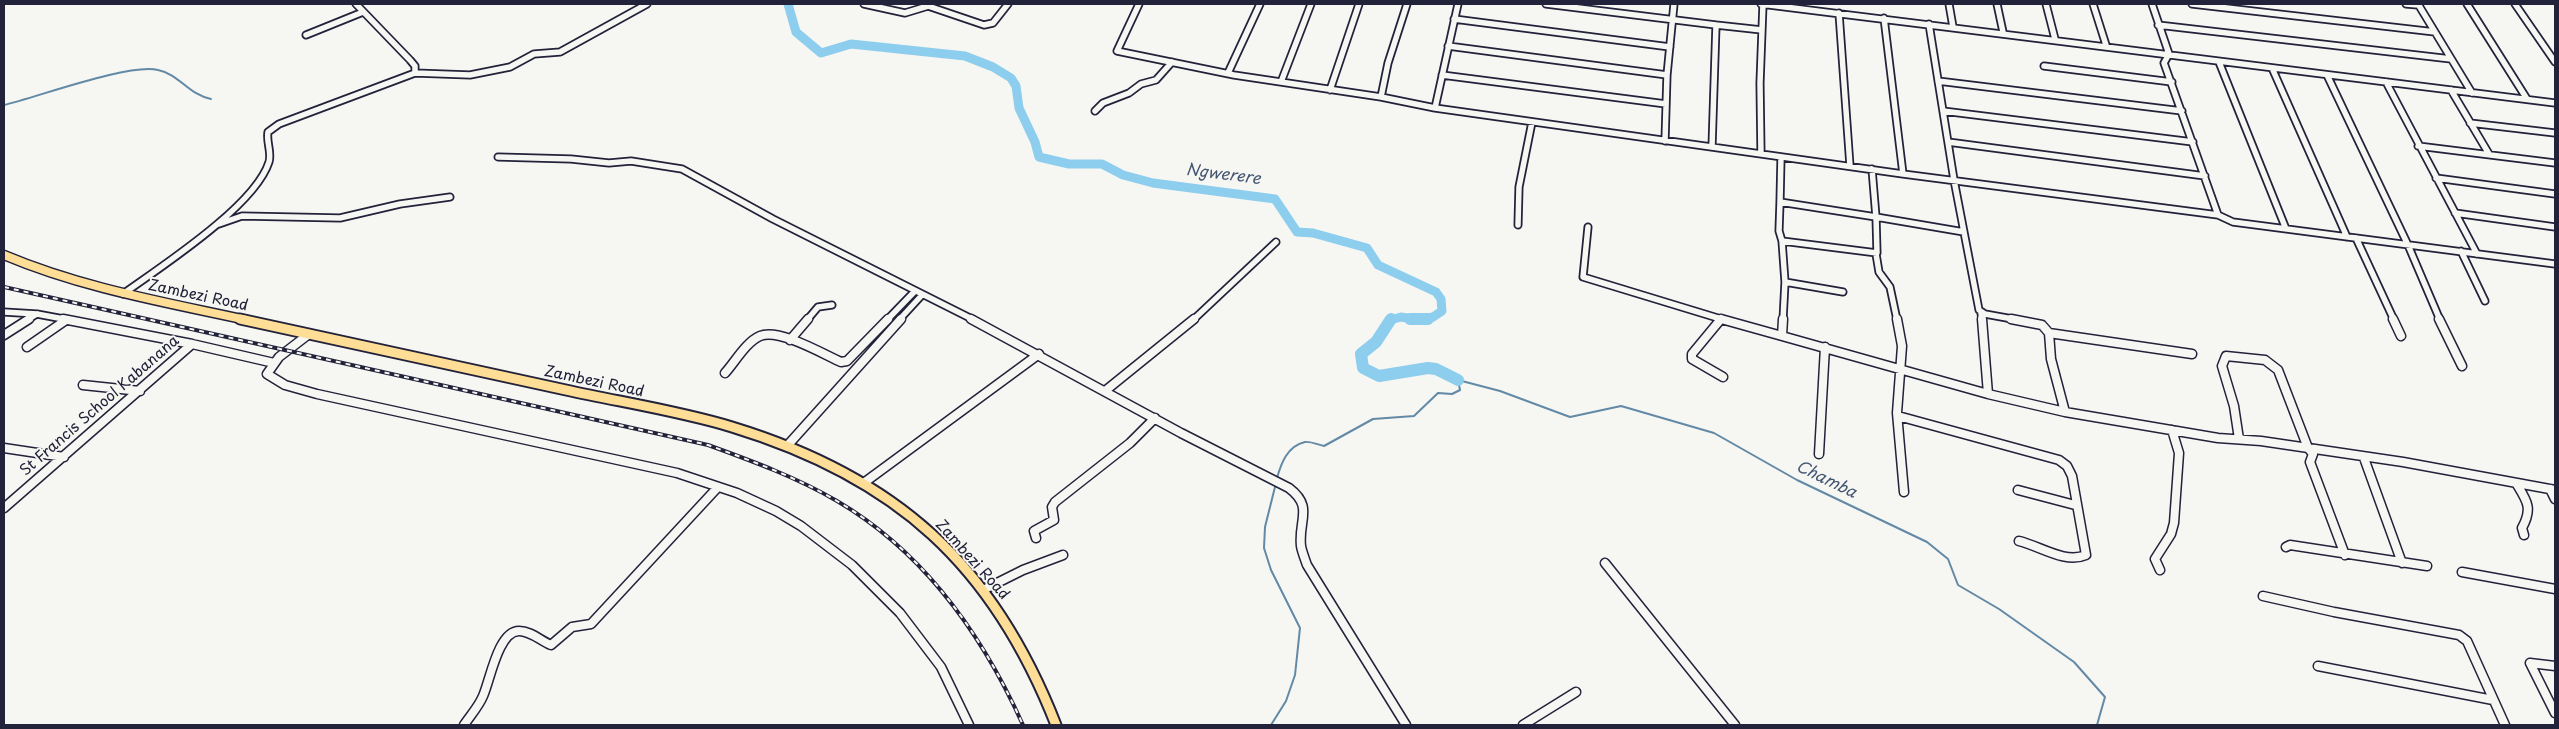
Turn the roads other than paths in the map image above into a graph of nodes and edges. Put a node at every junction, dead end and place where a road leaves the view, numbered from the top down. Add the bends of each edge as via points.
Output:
1 (356, 4) edge
2 (643, 4) edge
3 (864, 4) edge
4 (1008, 4) edge
5 (1139, 4) edge
6 (1260, 4) edge
7 (1311, 4) edge
8 (1359, 4) edge
9 (1407, 4) edge
10 (1458, 4) edge
11 (1546, 4) edge
12 (1674, 4) edge
13 (1762, 4) edge
14 (1949, 4) edge
15 (1997, 4) edge
16 (2046, 4) edge
17 (2093, 4) edge
18 (2152, 4) edge
19 (2192, 4) edge
20 (2406, 4) edge
21 (2418, 4) edge
22 (2467, 4) edge
23 (2515, 4) edge
24 (929, 5) edge
25 (1799, 6) edge
26 (363, 12) junction
27 (1839, 13) junction
28 (1884, 18) junction
29 (1454, 19) junction
30 (1672, 20) junction
31 (1929, 24) junction
32 (1716, 25) junction
33 (2158, 25) junction
34 (1953, 26) junction
35 (1762, 30) junction
36 (2003, 32) junction
37 (2435, 32) junction
38 (306, 35) dead end
39 (2055, 39) junction
40 (2106, 45) junction
41 (1448, 46) junction
42 (1670, 47) junction
43 (2168, 54) junction
44 (2451, 59) junction
45 (1172, 62) junction
46 (2218, 62) junction
47 (2555, 62) edge
48 (2044, 66) dead end
49 (2272, 68) junction
50 (415, 73) junction
51 (1228, 73) junction
52 (1442, 75) junction
53 (1667, 75) junction
54 (2327, 75) junction
55 (1938, 81) junction
56 (1281, 82) junction
57 (2172, 82) junction
58 (2386, 82) junction
59 (1330, 90) junction
60 (2451, 90) junction
61 (2472, 93) junction
62 (1381, 98) junction
63 (2527, 100) junction
64 (2555, 103) edge
65 (1666, 104) junction
66 (1435, 108) junction
67 (1095, 111) dead end
68 (1943, 111) junction
69 (2182, 111) junction
70 (1532, 122) junction
71 (2470, 123) junction
72 (2555, 133) edge
73 (1665, 141) junction
74 (1948, 142) junction
75 (2193, 142) junction
76 (2418, 146) junction
77 (1712, 147) junction
78 (1761, 154) junction
79 (2489, 154) junction
80 (498, 157) dead end
81 (1781, 157) junction
82 (2555, 163) edge
83 (1850, 166) junction
84 (1872, 169) junction
85 (1903, 174) junction
86 (2205, 176) junction
87 (2436, 178) junction
88 (1954, 180) junction
89 (2555, 194) edge
90 (450, 197) dead end
91 (1780, 202) junction
92 (2455, 213) junction
93 (2218, 215) junction
94 (1876, 217) junction
95 (219, 224) junction
96 (1518, 225) dead end
97 (2555, 226) edge
98 (1588, 227) dead end
99 (2286, 229) junction
100 (1964, 232) junction
101 (2347, 237) junction
102 (2356, 238) junction
103 (1782, 241) junction
104 (1276, 242) dead end
105 (2408, 245) junction
106 (2460, 251) junction
107 (1876, 254) junction
108 (2478, 254) junction
109 (6, 257) edge
110 (2555, 264) edge
111 (1785, 282) junction
112 (915, 291) junction
113 (1843, 292) dead end
114 (123, 294) junction
115 (922, 295) junction
116 (2485, 301) dead end
117 (832, 305) dead end
118 (4, 312) edge
119 (1981, 313) junction
120 (37, 314) junction
121 (1721, 319) junction
122 (66, 320) junction
123 (2050, 333) junction
124 (309, 334) junction
125 (4, 335) edge
126 (1782, 336) junction
127 (2401, 336) dead end
128 (790, 340) junction
129 (192, 344) junction
130 (27, 347) dead end
131 (1826, 347) junction
132 (1039, 354) junction
133 (2192, 354) dead end
134 (274, 363) junction
135 (2462, 366) dead end
136 (1901, 370) junction
137 (725, 374) dead end
138 (1723, 377) dead end
139 (83, 385) dead end
140 (140, 391) junction
141 (1105, 391) junction
142 (1988, 394) junction
143 (2065, 412) junction
144 (1898, 416) junction
145 (1155, 418) junction
146 (2172, 430) junction
147 (2239, 439) junction
148 (787, 446) junction
149 (4, 448) edge
150 (2308, 448) junction
151 (1819, 454) dead end
152 (64, 457) junction
153 (2364, 458) junction
154 (865, 482) junction
155 (2516, 483) junction
156 (718, 486) junction
157 (2553, 489) edge
158 (2018, 490) dead end
159 (1904, 492) dead end
160 (2555, 499) edge
161 (2075, 505) junction
162 (4, 508) edge
163 (2524, 535) dead end
164 (1036, 538) dead end
165 (2019, 541) dead end
166 (2286, 547) dead end
167 (1063, 555) dead end
168 (2345, 555) junction
169 (1605, 563) dead end
170 (2402, 563) junction
171 (2426, 566) dead end
172 (2160, 570) dead end
173 (2462, 572) dead end
174 (2555, 589) edge
175 (983, 590) junction
176 (2264, 596) dead end
177 (2318, 666) dead end
178 (2555, 666) edge
179 (1576, 692) dead end
180 (2493, 700) junction
181 (2555, 714) edge
182 (464, 725) edge
183 (969, 725) edge
184 (1056, 725) edge
185 (1406, 725) edge
186 (1524, 725) edge
187 (1735, 725) edge
188 (2505, 725) edge

1 - 26 street
2 - 50 street via 560,52 534,54 510,67 470,75
3 - 24 street via 905,12
4 - 24 street via 989,25 963,19
5 - 45 street via 1117,51
6 - 51 street
7 - 56 street
8 - 59 street
9 - 62 street via 1388,62
10 - 29 street
11 - 30 street
12 - 30 street
13 - 25 street
13 - 35 street
14 - 34 street
15 - 36 street
16 - 39 street
17 - 40 street
18 - 33 street
19 - 37 street
20 - 21 street
21 - 37 street
22 - 63 street
23 - 47 street
25 - 27 street
26 - 38 street
26 - 50 street via 410,60 415,66
27 - 28 street
27 - 83 street
28 - 31 street
28 - 85 street
29 - 41 street
29 - 42 street
30 - 32 street
30 - 42 street
31 - 34 street
31 - 55 street
32 - 35 street
32 - 77 street
33 - 43 street
33 - 44 street
34 - 36 street
35 - 78 street
36 - 39 street
37 - 44 street
39 - 40 street
40 - 43 street
41 - 52 street
41 - 53 street
42 - 53 street
43 - 46 street
43 - 57 street via 2164,63
44 - 61 street
45 - 51 street
45 - 67 street via 1156,80 1103,103
46 - 49 street
46 - 99 street
48 - 57 street
49 - 54 street
49 - 101 street
50 - 95 street via 279,124 268,132 270,160 263,177
51 - 56 street
52 - 65 street
52 - 66 street
53 - 65 street
54 - 58 street
54 - 105 street
55 - 68 street
55 - 69 street
56 - 59 street
57 - 69 street
58 - 60 street
58 - 76 street
59 - 62 street
60 - 61 street
60 - 71 street
61 - 63 street
62 - 66 street
63 - 64 street
65 - 73 street
66 - 70 street
68 - 74 street
68 - 75 street
69 - 75 street
70 - 73 street
70 - 96 street via 1519,187
71 - 72 street
71 - 79 street
73 - 77 street
74 - 86 street
74 - 88 street
75 - 86 street
76 - 79 street
76 - 87 street
77 - 78 street
78 - 81 street
79 - 82 street
80 - 112 street via 609,163 631,161 672,166
81 - 83 street
81 - 91 street
83 - 84 street
84 - 85 street
84 - 94 street
85 - 88 street
86 - 93 street
87 - 89 street
87 - 92 street
88 - 93 street
88 - 100 street
90 - 95 street via 400,204 340,218 242,216
91 - 94 street
91 - 103 street
92 - 97 street
92 - 108 street
93 - 99 street via 2233,222
94 - 100 street
94 - 107 street
95 - 114 street
98 - 121 street via 1583,277
99 - 101 street
100 - 119 street
101 - 102 street
102 - 105 street
102 - 127 street
103 - 107 street
103 - 111 street
104 - 141 street via 1177,335
105 - 106 street
105 - 135 street
106 - 108 street
106 - 116 street
107 - 136 street via 1879,272 1890,287 1894,304 1902,346
108 - 110 street
109 - 114 main road, Zambezi Road via 47,273
111 - 113 street
111 - 126 street
112 - 115 street
112 - 128 street via 848,362
114 - 124 main road, Zambezi Road
115 - 132 street
115 - 148 street
117 - 128 street via 818,307
118 - 120 street
119 - 123 street via 2042,326
119 - 142 street
120 - 122 street
120 - 125 street
121 - 126 street
121 - 138 street via 1692,357
122 - 129 street
122 - 130 street
123 - 133 street
123 - 143 street via 2051,359
124 - 134 street
124 - 148 main road, Zambezi Road via 730,426
126 - 131 street
128 - 137 street via 765,334 759,336
129 - 134 street
129 - 140 street, St Francis School Kabanana
131 - 136 street
131 - 151 street
132 - 141 street
132 - 154 street
134 - 156 street via 267,374 286,385 688,476
136 - 142 street
136 - 144 street
139 - 140 street
140 - 152 street, St Francis School Kabanana
141 - 145 street
142 - 143 street
143 - 146 street
144 - 159 street
144 - 161 street via 2059,460 2072,476
145 - 164 street via 1130,443 1055,502 1052,507 1054,520 1034,531
145 - 185 street via 1298,495 1304,505 1301,546 1307,565
146 - 147 street
146 - 172 street via 2179,453 2174,523 2155,559
147 - 150 street
147 - 150 street via 2234,406 2222,366 2226,356 2265,360 2278,370
148 - 154 main road, Zambezi Road
149 - 152 street
150 - 153 street
150 - 168 street via 2313,454 2310,462
152 - 162 street, St Francis School Kabanana
153 - 155 street via 2404,462
153 - 170 street
154 - 175 main road, Zambezi Road via 906,509
155 - 157 street
155 - 163 street via 2526,500 2529,516 2522,528
156 - 182 street via 590,624 572,627 551,645 523,631 509,634 492,664 483,696
156 - 183 street via 802,526 883,595 932,655 951,684
157 - 160 street
158 - 161 street
161 - 165 street via 2086,553 2084,557 2072,559
166 - 168 street via 2290,545
167 - 175 street
168 - 170 street
169 - 187 street
170 - 171 street
173 - 174 street
175 - 184 main road, Zambezi Road via 1024,650 1046,695
176 - 180 street via 2334,612 2455,632 2467,642
177 - 180 street
178 - 181 street via 2530,663
179 - 186 street
180 - 188 street

